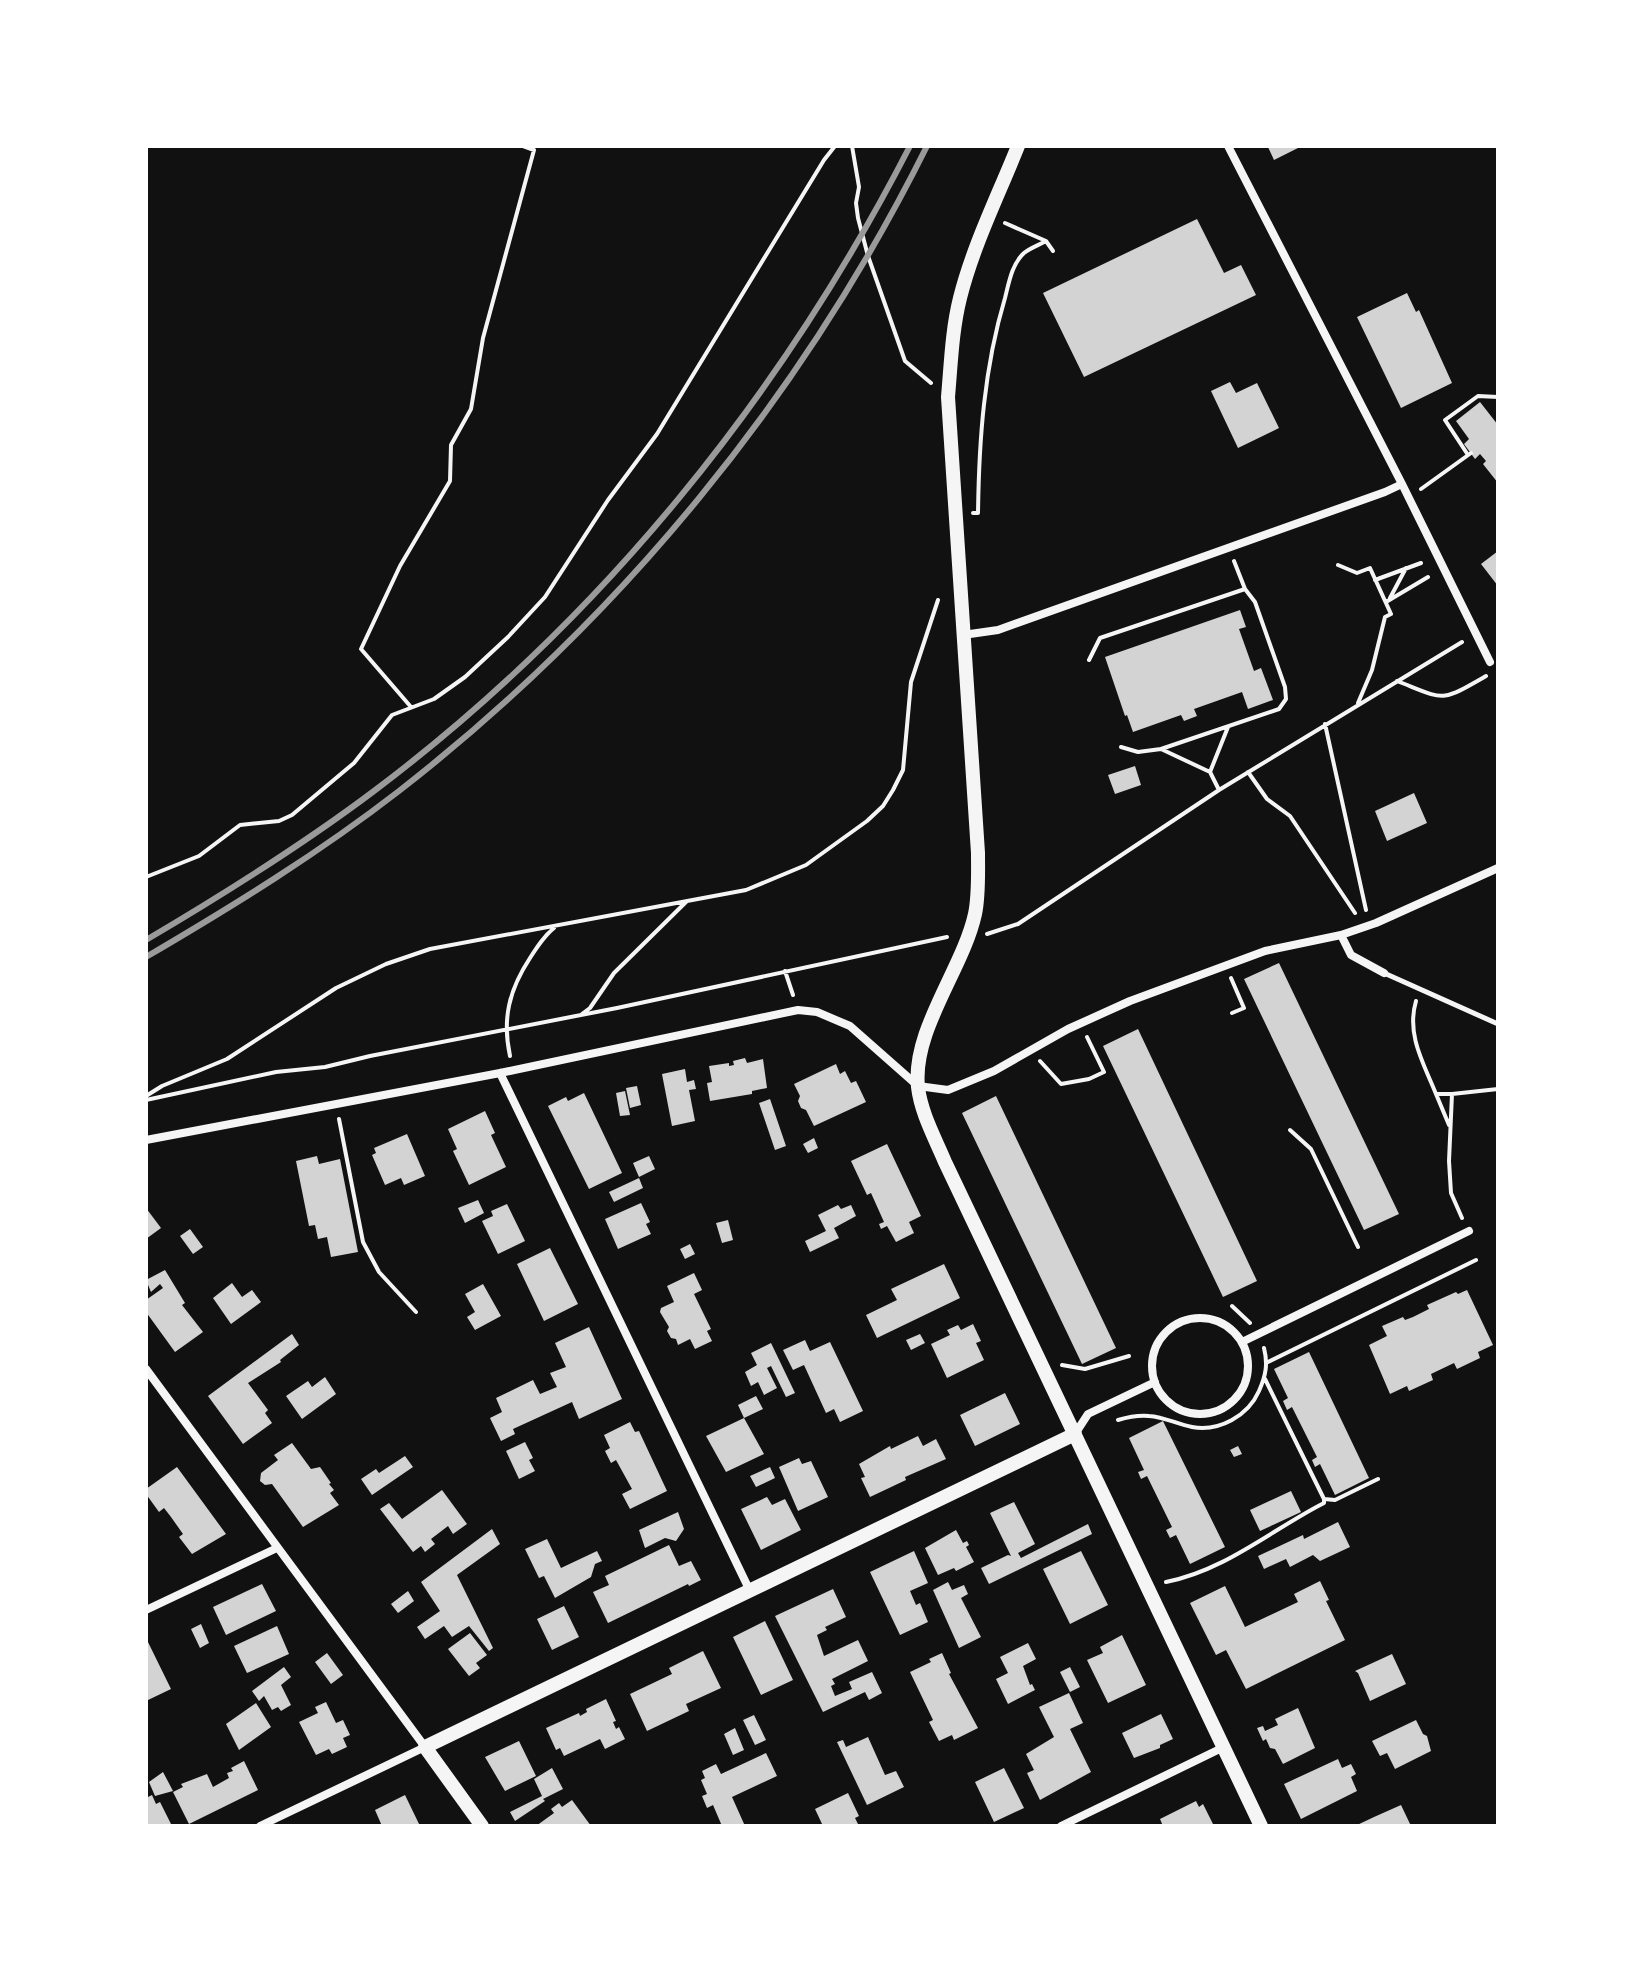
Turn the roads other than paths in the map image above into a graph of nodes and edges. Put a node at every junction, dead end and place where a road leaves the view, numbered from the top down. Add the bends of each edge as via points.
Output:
1 (1018, 146) edge
2 (1228, 146) edge
3 (1402, 484) junction
4 (963, 635) junction
5 (1494, 663) edge
6 (1498, 868) edge
7 (1341, 935) junction
8 (1384, 973) joint
9 (1498, 1024) edge
10 (500, 1073) junction
11 (918, 1086) junction
12 (146, 1140) edge
13 (1469, 1231) road end
14 (1242, 1342) junction
15 (146, 1369) edge
16 (1155, 1382) junction
17 (1075, 1434) junction
18 (277, 1548) junction
19 (749, 1589) junction
20 (146, 1610) edge
21 (425, 1747) junction
22 (1224, 1747) junction
23 (260, 1826) edge
24 (482, 1826) edge
25 (1061, 1826) edge
26 (1261, 1826) edge

1 - 4 street via 976,249 952,336 948,397
2 - 3 street
3 - 4 street via 998,630
3 - 5 street
4 - 11 street via 978,853 975,916 928,1032
6 - 7 street
7 - 8 street via 1351,955
7 - 11 street via 1265,951 1130,1001 959,1087
8 - 9 lane
10 - 11 street via 798,1010 850,1026
10 - 12 street
10 - 19 street
11 - 17 street via 945,1162
13 - 14 street
14 - 16 street via 1221,1322 1207,1318 1180,1323 1158,1342 1152,1361
14 - 16 street via 1246,1382 1236,1399 1219,1411 1180,1410
15 - 18 street
16 - 17 street via 1088,1414
17 - 19 street
17 - 22 street
18 - 20 street
18 - 21 street
19 - 21 street
21 - 23 street
21 - 24 street
22 - 25 street
22 - 26 street

